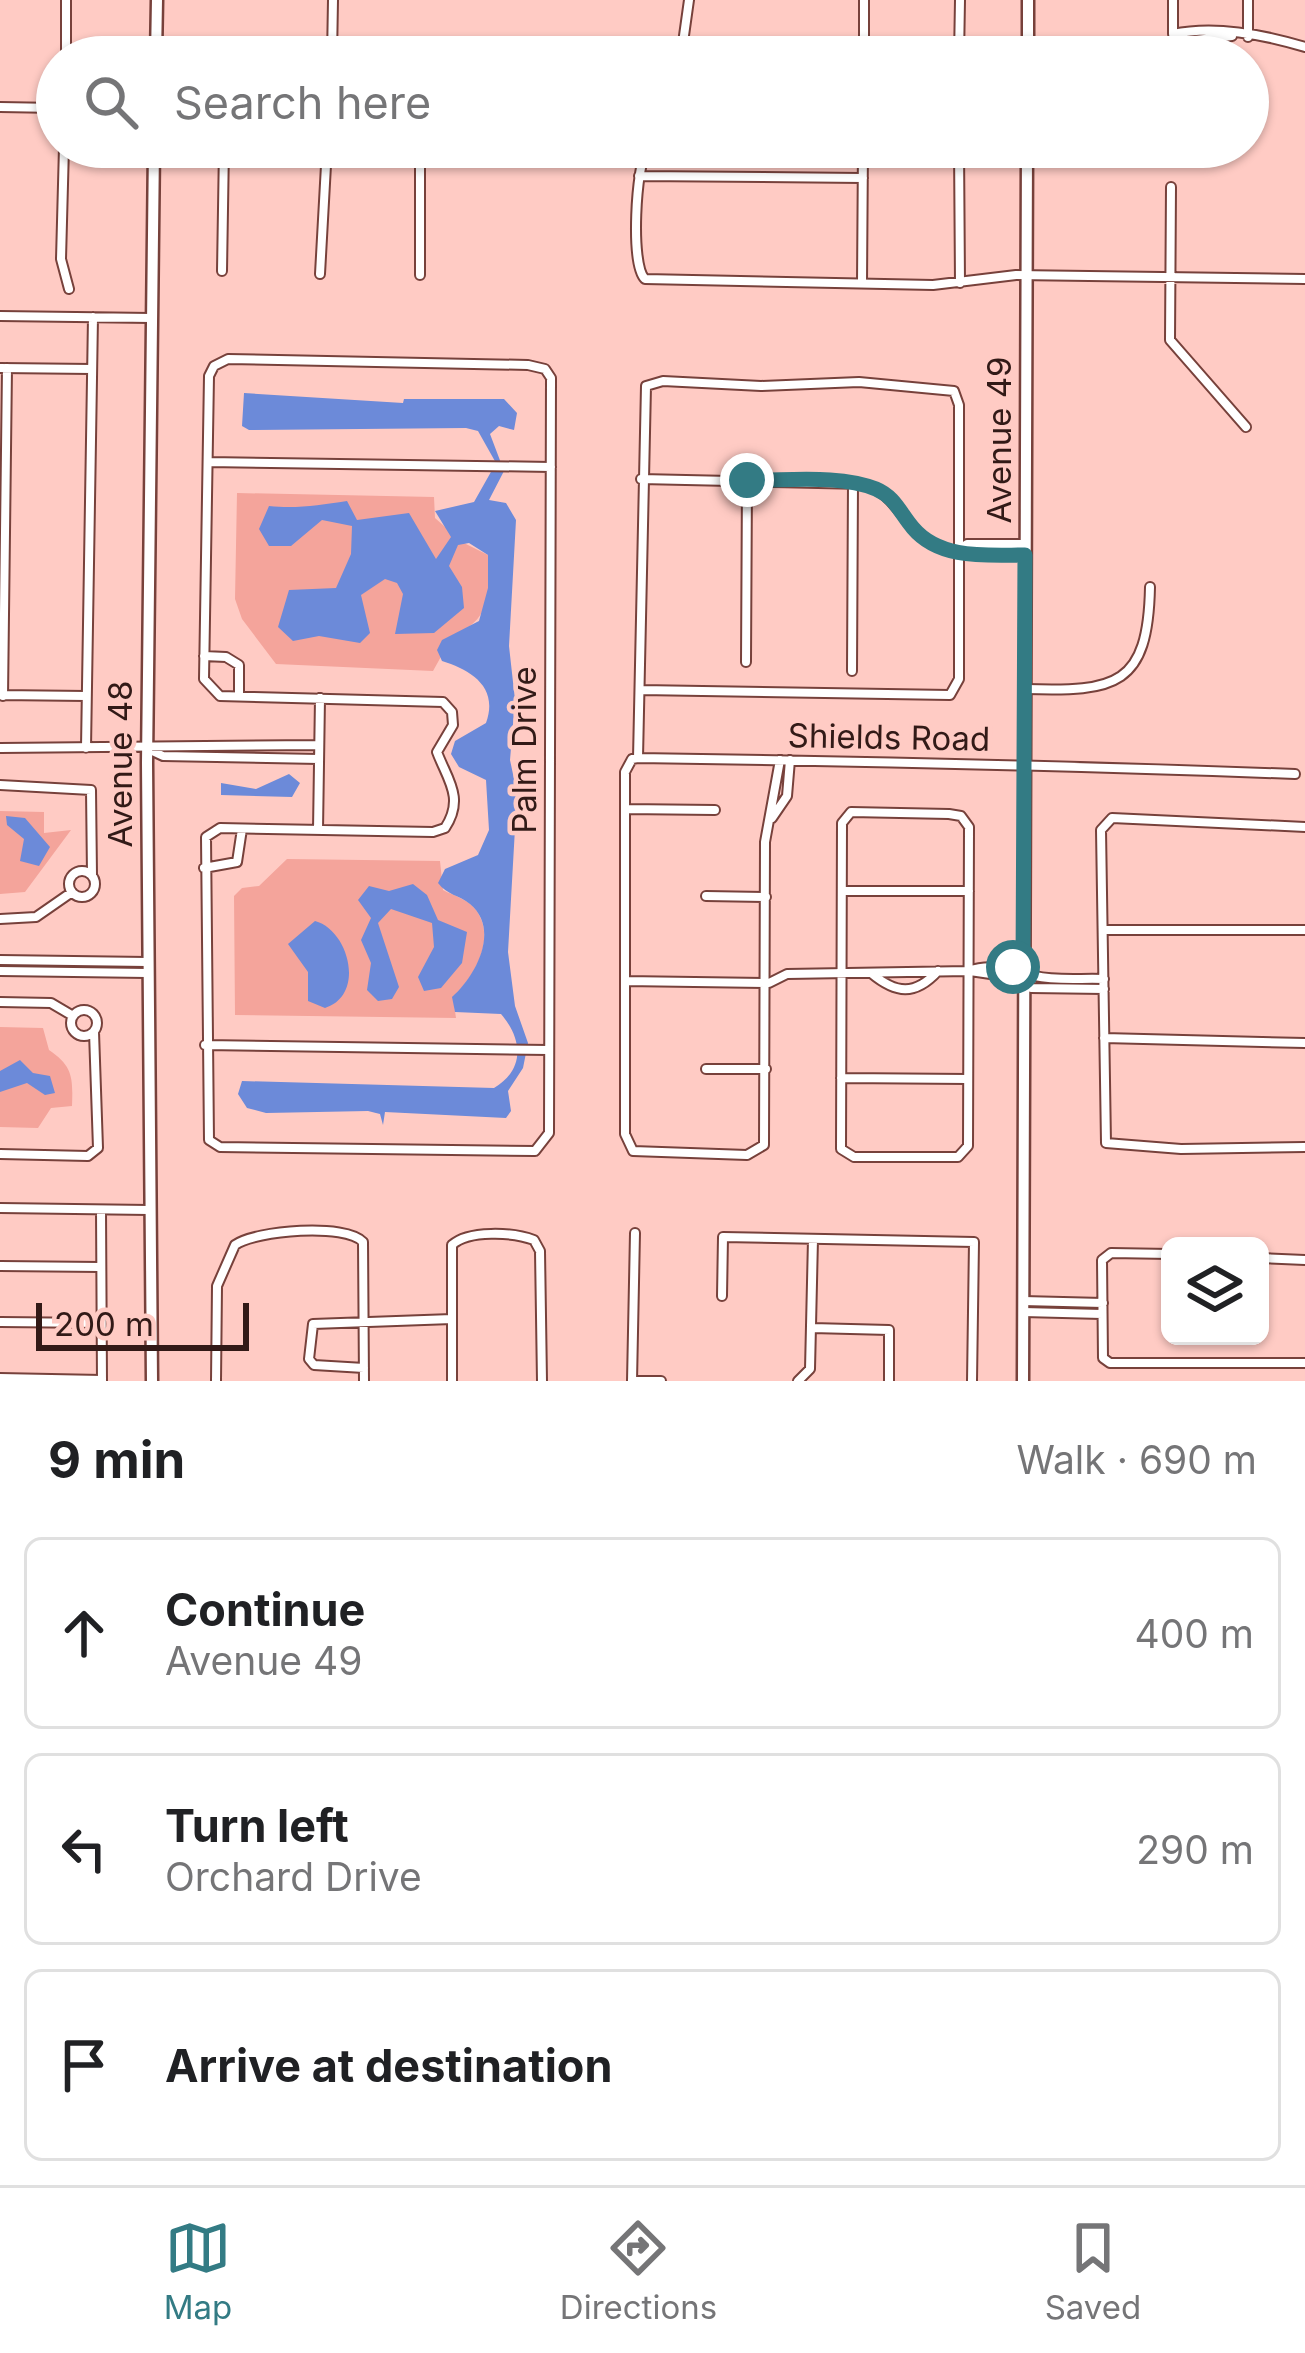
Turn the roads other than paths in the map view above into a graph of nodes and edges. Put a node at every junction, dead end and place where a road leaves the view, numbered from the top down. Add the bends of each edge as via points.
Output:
1 (66, 0) edge
2 (157, 0) edge
3 (333, 0) edge
4 (688, 0) edge
5 (864, 0) edge
6 (960, 0) edge
7 (1028, 0) edge
8 (1173, 0) edge
9 (1248, 0) edge
10 (66, 36) edge
11 (156, 36) edge
12 (333, 36) edge
13 (684, 36) edge
14 (864, 36) edge
15 (959, 36) edge
16 (1028, 36) edge
17 (1240, 36) edge
18 (1248, 36) edge
19 (1269, 41) edge
20 (1305, 47) edge
21 (0, 107) edge
22 (36, 108) edge
23 (64, 168) edge
24 (154, 168) edge
25 (224, 168) edge
26 (327, 168) edge
27 (420, 168) edge
28 (641, 168) edge
29 (863, 168) edge
30 (959, 168) edge
31 (1027, 168) edge
32 (639, 176) junction
33 (863, 178) junction
34 (1171, 188) dead end
35 (222, 271) dead end
36 (320, 274) dead end
37 (420, 275) dead end
38 (1026, 275) junction
39 (1305, 279) edge
40 (1172, 280) junction
41 (862, 284) junction
42 (960, 284) junction
43 (69, 289) dead end
44 (0, 316) edge
45 (93, 317) junction
46 (151, 317) junction
47 (4, 368) edge
48 (92, 369) junction
49 (1246, 427) dead end
50 (3, 449) edge
51 (208, 462) junction
52 (550, 467) junction
53 (641, 479) junction
54 (747, 480) junction
55 (853, 483) junction
56 (3, 531) edge
57 (1026, 549) junction
58 (957, 550) junction
59 (1150, 586) dead end
60 (2, 613) edge
61 (204, 656) junction
62 (746, 662) dead end
63 (852, 671) dead end
64 (1025, 689) junction
65 (641, 690) junction
66 (2, 695) edge
67 (86, 696) junction
68 (239, 696) junction
69 (320, 698) junction
70 (319, 746) junction
71 (0, 748) edge
72 (86, 748) junction
73 (147, 749) junction
74 (319, 758) junction
75 (638, 758) junction
76 (785, 760) junction
77 (1025, 764) junction
78 (1295, 774) dead end
79 (0, 785) edge
80 (625, 809) junction
81 (715, 811) dead end
82 (1305, 827) edge
83 (242, 829) junction
84 (318, 830) junction
85 (204, 868) junction
86 (92, 875) junction
87 (842, 891) junction
88 (969, 891) junction
89 (72, 892) junction
90 (706, 896) dead end
91 (766, 897) junction
92 (0, 919) edge
93 (1105, 930) junction
94 (1305, 930) edge
95 (0, 960) edge
96 (147, 968) junction
97 (0, 971) edge
98 (938, 971) junction
99 (968, 971) junction
100 (870, 972) junction
101 (843, 973) junction
102 (1023, 976) junction
103 (625, 981) junction
104 (769, 983) junction
105 (1104, 984) junction
106 (0, 1002) edge
107 (73, 1016) junction
108 (94, 1032) junction
109 (1104, 1039) junction
110 (1305, 1043) edge
111 (205, 1045) junction
112 (548, 1050) junction
113 (706, 1069) dead end
114 (766, 1069) junction
115 (842, 1078) junction
116 (968, 1079) junction
117 (1305, 1147) edge
118 (0, 1154) edge
119 (0, 1208) edge
120 (101, 1210) junction
121 (149, 1210) junction
122 (635, 1233) dead end
123 (813, 1239) junction
124 (1161, 1254) edge
125 (1269, 1258) edge
126 (1305, 1260) edge
127 (0, 1266) edge
128 (101, 1268) junction
129 (722, 1296) dead end
130 (1103, 1303) junction
131 (1023, 1307) junction
132 (1102, 1314) junction
133 (452, 1319) junction
134 (364, 1320) junction
135 (0, 1322) edge
136 (101, 1323) junction
137 (812, 1328) junction
138 (1305, 1363) edge
139 (364, 1368) junction
140 (0, 1378) edge
141 (802, 1378) edge
142 (12, 1380) edge
143 (102, 1380) edge
144 (152, 1381) edge
145 (216, 1381) edge
146 (364, 1381) edge
147 (452, 1381) edge
148 (542, 1381) edge
149 (632, 1381) edge
150 (661, 1381) edge
151 (889, 1381) edge
152 (971, 1381) edge
153 (1023, 1381) edge

1 - 10 street
2 - 11 main road
3 - 12 street
4 - 13 street
5 - 14 street
6 - 15 street
7 - 16 main road
8 - 17 street via 1176,34 1219,28
9 - 18 street
19 - 20 street
21 - 22 street
23 - 43 street
24 - 46 main road, Avenue 48
25 - 35 street
26 - 36 street
27 - 37 street
28 - 32 street
29 - 33 street
30 - 42 street
31 - 38 main road, Avenue 49
32 - 33 street
32 - 41 street via 636,266 645,279
33 - 41 street
34 - 40 street
38 - 40 street
38 - 42 street
38 - 57 main road, Avenue 49
39 - 40 street
40 - 49 street via 1170,340
41 - 42 street
44 - 45 street
45 - 46 street
45 - 48 street
46 - 73 main road, Avenue 48
47 - 48 street
47 - 50 street
48 - 67 street
50 - 56 street
51 - 52 street
51 - 52 street, Palm Drive via 209,376 228,359 535,365 551,382
51 - 61 street, Palm Drive
52 - 112 street, Palm Drive
53 - 54 street
53 - 58 street via 646,386 663,381 859,382 955,392
53 - 65 street
54 - 55 street
54 - 62 street
55 - 58 street via 881,490 929,542
55 - 63 street
56 - 60 street
57 - 58 street
57 - 64 main road, Avenue 49
58 - 65 street via 959,679 950,695
59 - 64 street via 1142,656 1127,675 1088,691
60 - 66 street
61 - 68 street via 208,689
61 - 68 street via 238,665
64 - 77 main road, Avenue 49
65 - 75 street
66 - 67 street
67 - 72 street
68 - 69 street
69 - 70 street
69 - 84 street via 443,702 454,718 437,752 453,778 445,828
70 - 73 street
70 - 74 street
71 - 72 street
72 - 73 street
73 - 74 street via 164,756
73 - 96 main road, Avenue 48
74 - 84 street
75 - 76 street, Shields Road
75 - 80 street, Shields Road via 627,762
76 - 77 street, Shields Road
76 - 91 street via 765,842
77 - 78 street, Shields Road
77 - 102 main road, Avenue 49
79 - 86 street via 91,790
80 - 81 street
80 - 103 street
82 - 93 street via 1106,822
83 - 84 street
83 - 85 street via 236,862
83 - 85 street via 211,833
85 - 111 street, Palm Drive
86 - 89 street via 91,894
86 - 89 street via 72,875
87 - 88 street
87 - 88 street via 844,815 949,814 965,819
87 - 101 street
88 - 99 street
89 - 92 street via 36,917
90 - 91 street
91 - 104 street
93 - 94 street
93 - 105 street
95 - 96 street
96 - 97 street
96 - 121 main road, Avenue 48
98 - 99 street
98 - 100 street
98 - 100 street via 906,991
99 - 102 street via 983,966
99 - 116 street
100 - 101 street
101 - 104 street via 788,974
101 - 115 street
102 - 105 street
102 - 131 main road, Avenue 49
103 - 104 street
103 - 114 street via 629,1149 762,1149
104 - 114 street
105 - 109 street
106 - 107 street via 51,1003
107 - 108 street via 78,1035
107 - 108 street via 93,1012
108 - 118 street via 98,1148 88,1156
109 - 110 street
109 - 117 street via 1103,1136 1112,1145
111 - 112 street
111 - 112 street, Palm Drive via 206,1129 220,1147 506,1154 528,1154 548,1139
113 - 114 street
115 - 116 street
115 - 116 street via 845,1155 964,1154
119 - 120 street
120 - 121 street
120 - 128 street
121 - 144 main road, Avenue 48
122 - 149 street
123 - 129 street via 723,1238
123 - 137 street
123 - 152 street via 974,1242
124 - 130 street via 1107,1255
125 - 126 street
127 - 128 street
128 - 136 street
130 - 131 street
130 - 132 street
131 - 132 street
131 - 153 main road, Avenue 49
132 - 138 street via 1109,1364
133 - 134 street
133 - 147 street
133 - 148 street via 454,1241 534,1240
134 - 139 street
134 - 139 street via 320,1321 309,1331 314,1366
134 - 145 street via 359,1236 260,1233 235,1244 217,1286
135 - 136 street
136 - 143 street
137 - 141 street
137 - 151 street via 890,1330
139 - 146 street
140 - 142 street
142 - 143 street
149 - 150 street

